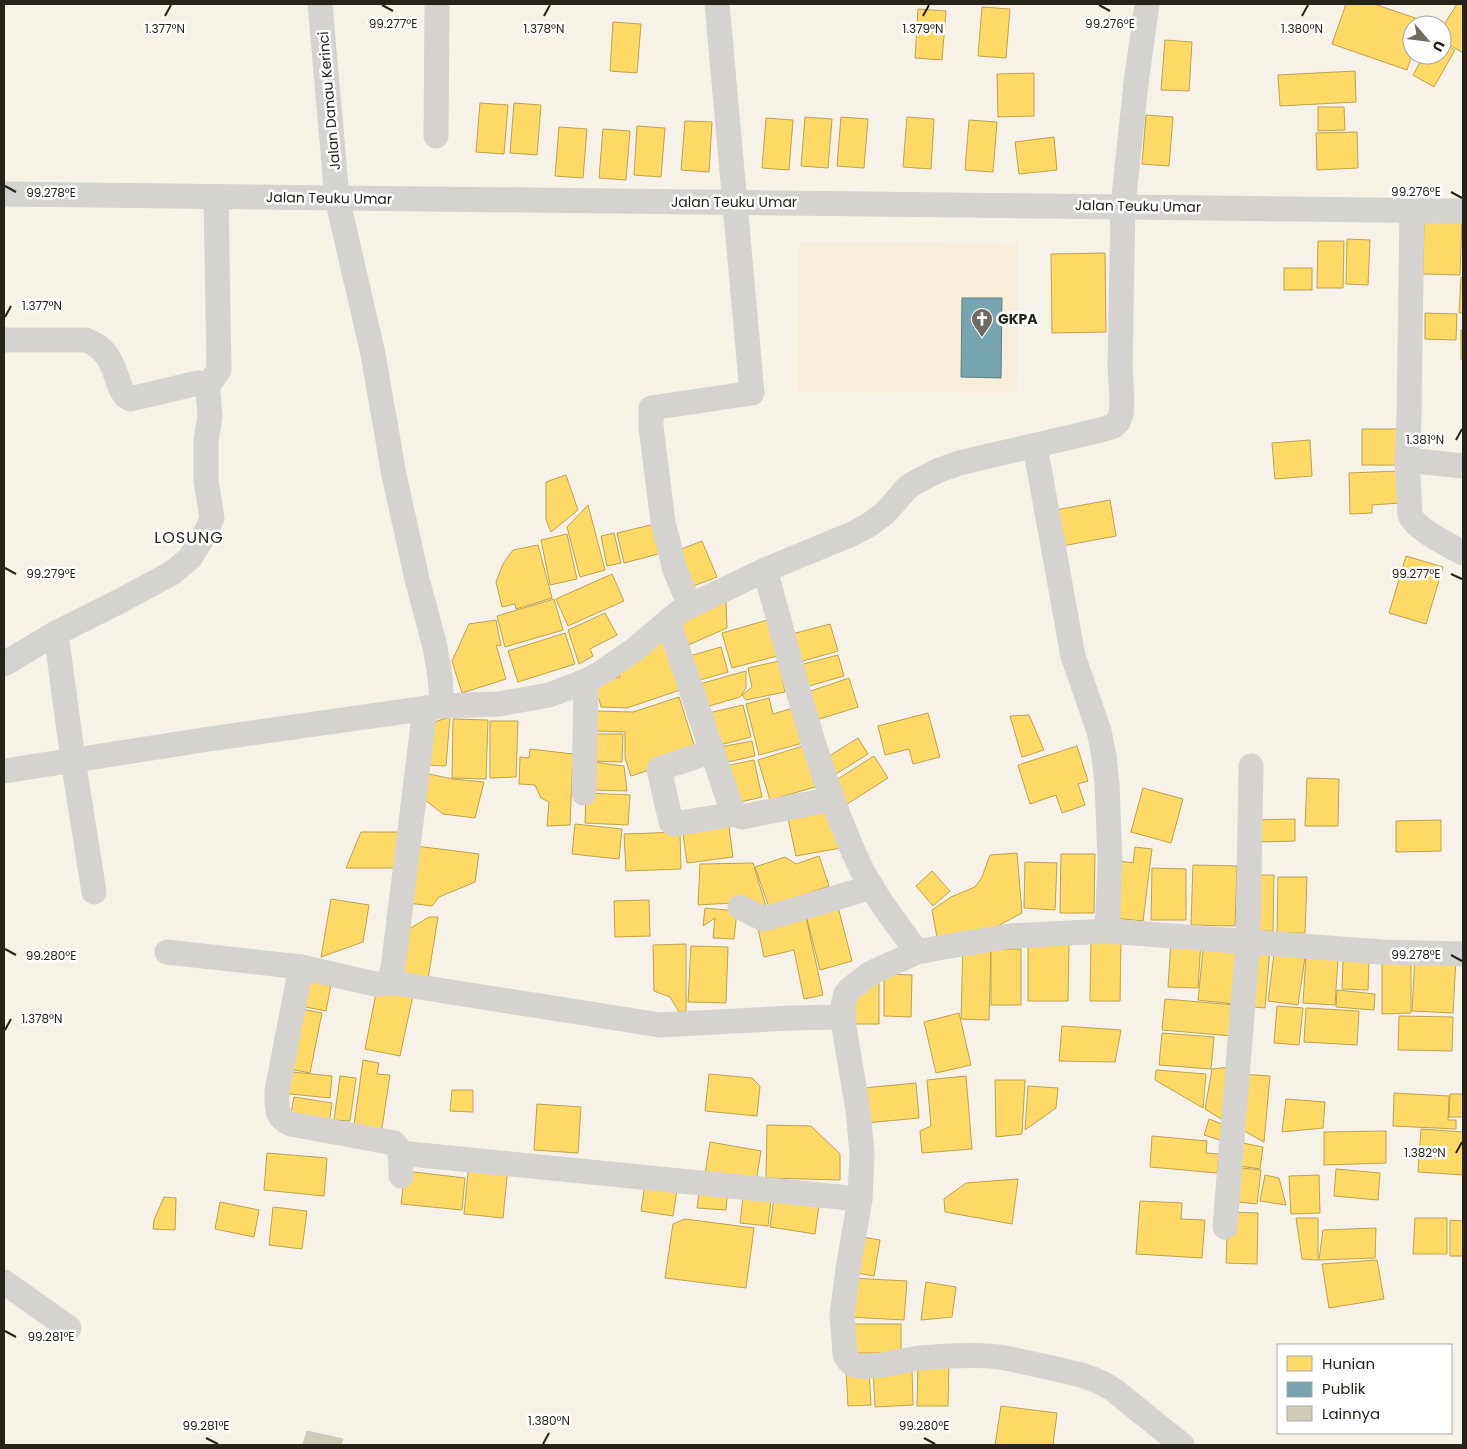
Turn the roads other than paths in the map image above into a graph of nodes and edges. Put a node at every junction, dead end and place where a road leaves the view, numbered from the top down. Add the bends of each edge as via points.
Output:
1 (320, 4) edge
2 (437, 4) edge
3 (717, 4) edge
4 (1147, 4) edge
5 (436, 136) dead end
6 (4, 194) edge
7 (216, 196) junction
8 (337, 198) junction
9 (734, 202) junction
10 (1123, 206) junction
11 (1412, 210) junction
12 (1463, 211) edge
13 (4, 340) edge
14 (206, 388) junction
15 (1035, 446) junction
16 (1407, 460) junction
17 (1463, 466) edge
18 (1463, 554) edge
19 (765, 570) junction
20 (690, 606) junction
21 (668, 621) junction
22 (56, 633) junction
23 (4, 664) edge
24 (586, 681) junction
25 (434, 707) junction
26 (712, 750) junction
27 (73, 760) junction
28 (1252, 766) dead end
29 (4, 771) edge
30 (584, 793) dead end
31 (832, 799) junction
32 (735, 814) junction
33 (872, 887) junction
34 (94, 892) dead end
35 (740, 907) dead end
36 (1107, 931) junction
37 (1248, 941) junction
38 (167, 952) dead end
39 (917, 952) junction
40 (1463, 954) edge
41 (301, 967) junction
42 (388, 982) junction
43 (843, 1017) junction
44 (860, 1199) junction
45 (1225, 1227) dead end
46 (4, 1282) edge
47 (69, 1328) dead end
48 (1155, 1435) edge
49 (1182, 1445) edge

1 - 8 street, Jalan Danau Kerinci
2 - 5 street
3 - 9 street
4 - 10 street
6 - 7 street, Jalan Teuku Umar
7 - 8 street, Jalan Teuku Umar
7 - 14 street via 219,370
8 - 9 street, Jalan Teuku Umar
8 - 25 street, Jalan Danau Kerinci via 372,354 394,475 435,647 440,676
9 - 10 street, Jalan Teuku Umar
9 - 20 street via 752,393 651,408 663,522 675,570
10 - 11 street, Jalan Teuku Umar
10 - 15 street via 1120,418 1114,426 1102,430
11 - 12 street, Jalan Teuku Umar
11 - 16 street
13 - 14 street via 93,342 104,351 125,396 130,399 198,383
14 - 22 street via 210,416 206,481 212,518 195,550 172,573
15 - 19 street via 937,471 907,488 885,514 869,525
15 - 36 street via 1073,656 1104,756 1110,860
16 - 17 street
16 - 18 street via 1412,520
19 - 20 street
19 - 31 street
20 - 21 street
21 - 24 street via 634,650
21 - 26 street
22 - 23 street
22 - 27 street
24 - 25 street via 525,700
24 - 30 street
25 - 27 street
25 - 42 street, Jalan Danau Kerinci via 393,970
26 - 32 street
26 - 32 street via 659,769 671,822
27 - 29 street
27 - 34 street
28 - 37 street
31 - 32 street via 742,817
31 - 33 street
33 - 35 street via 764,919
33 - 39 street
36 - 37 street
36 - 39 street via 1010,936
37 - 40 street via 1381,952
37 - 45 street
38 - 41 street
39 - 43 street via 872,973 850,989 844,1000
41 - 42 street via 375,984
41 - 44 street via 277,1091 276,1110 282,1120 291,1124 390,1141 397,1145 400,1165
42 - 43 street via 660,1026
43 - 44 street via 861,1136
44 - 48 street via 842,1315 845,1354 851,1364 881,1365 920,1358 980,1356 1015,1360 1090,1377 1115,1391
46 - 47 street
48 - 49 street

